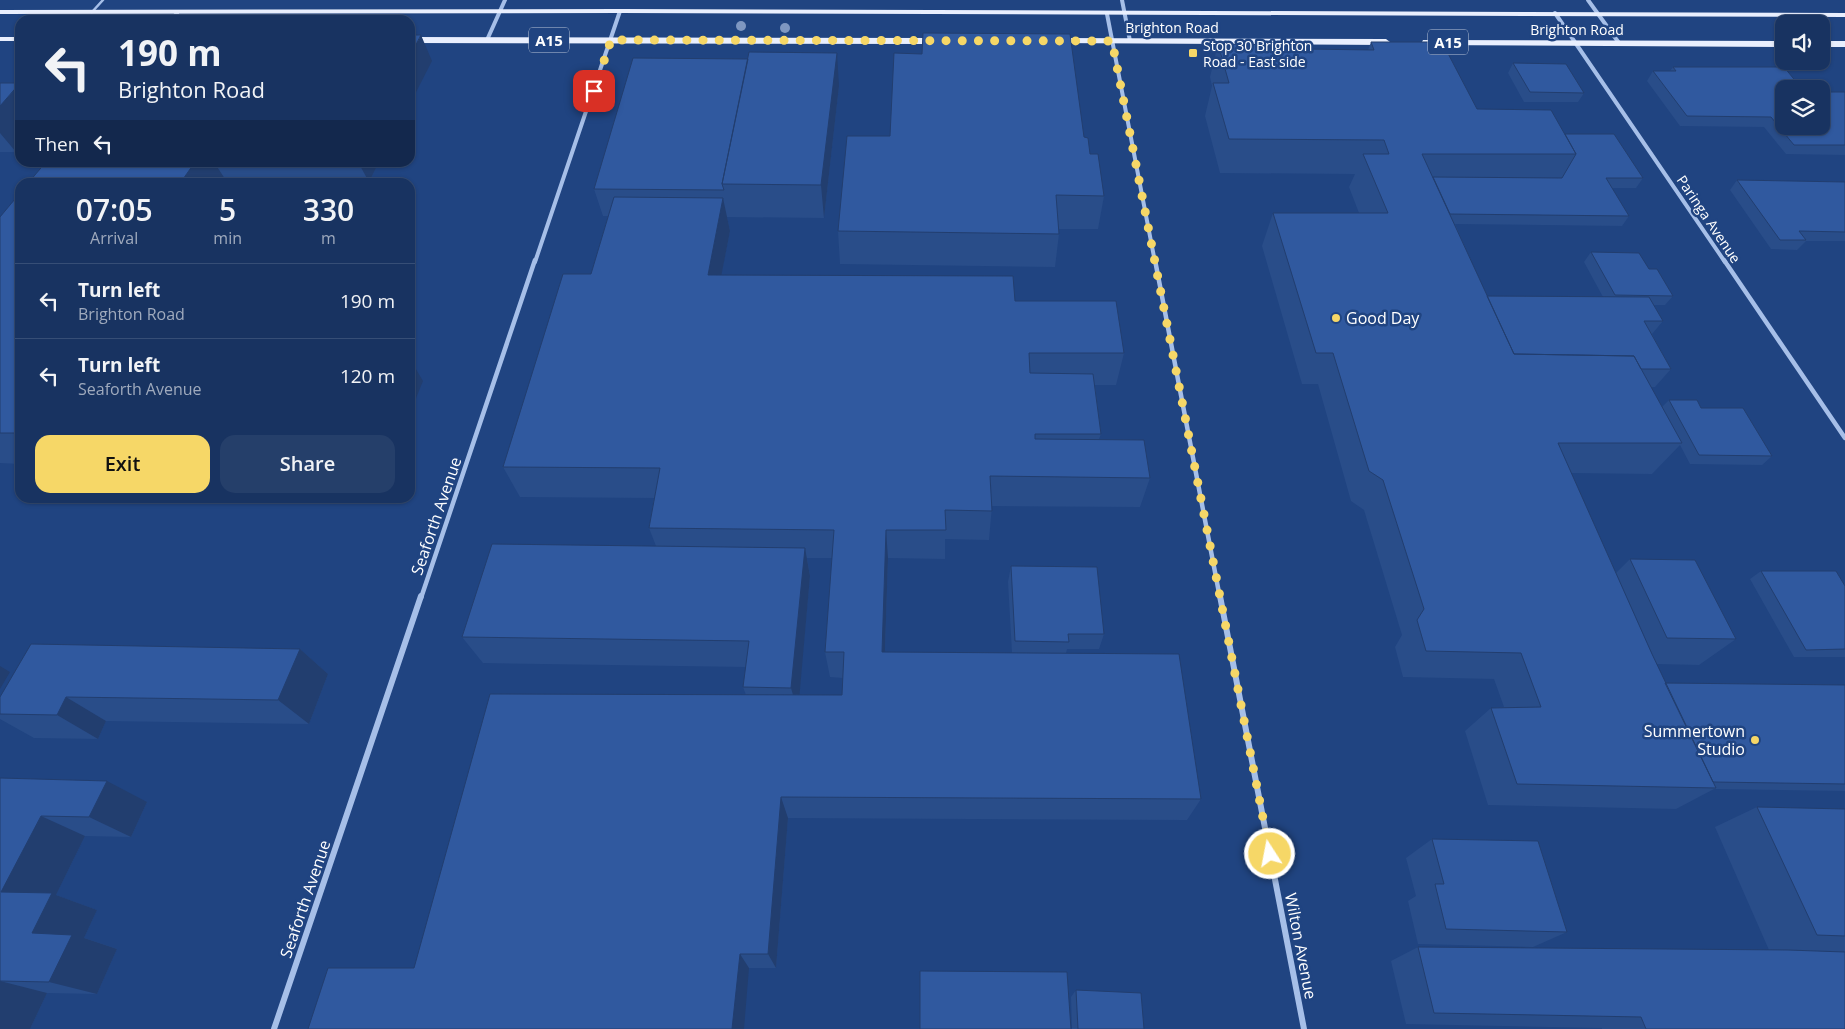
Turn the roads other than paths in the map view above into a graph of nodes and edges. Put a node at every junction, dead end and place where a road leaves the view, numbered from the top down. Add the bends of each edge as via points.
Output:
1 (104, 0) edge
2 (505, 0) edge
3 (1122, 0) edge
4 (1588, 0) edge
5 (620, 10) junction
6 (500, 11) junction
7 (0, 12) edge
8 (92, 12) junction
9 (177, 13) joint
10 (1555, 13) junction
11 (1107, 14) junction
12 (1125, 14) junction
13 (1598, 14) junction
14 (1845, 15) edge
15 (0, 39) edge
16 (15, 39) edge
17 (415, 40) edge
18 (486, 40) junction
19 (611, 40) junction
20 (945, 40) edge
21 (1044, 41) edge
22 (1112, 41) junction
23 (1130, 41) junction
24 (1397, 42) edge
25 (1417, 42) edge
26 (1575, 43) junction
27 (1619, 43) junction
28 (1775, 44) edge
29 (1830, 44) edge
30 (1845, 44) edge
31 (1845, 438) edge
32 (274, 1029) edge
33 (1304, 1029) edge

1 - 8 lane
2 - 6 street
3 - 12 street
4 - 13 street
5 - 6 main road, Brighton Road / A15
5 - 11 main road, Brighton Road / A15
5 - 19 street, Seaforth Avenue
6 - 9 main road, Brighton Road / A15
6 - 18 street
7 - 8 main road, Brighton Road / A15
8 - 9 main road, Brighton Road / A15
10 - 12 main road, Brighton Road / A15
10 - 13 main road, Brighton Road / A15
10 - 26 street, Paringa Avenue
11 - 12 main road, Brighton Road / A15
11 - 22 street, Wilton Avenue
12 - 23 street
13 - 14 main road, Brighton Road / A15
13 - 27 street
15 - 16 main road
17 - 18 main road, A15
18 - 19 main road, A15
19 - 20 main road, A15
19 - 32 street, Seaforth Avenue
21 - 22 main road, Brighton Road
22 - 23 main road, Brighton Road
22 - 33 street, Wilton Avenue
23 - 24 main road, Brighton Road
25 - 26 main road, Brighton Road / A15
26 - 27 main road, Brighton Road / A15
26 - 31 street, Paringa Avenue
27 - 28 main road, Brighton Road / A15
29 - 30 main road

